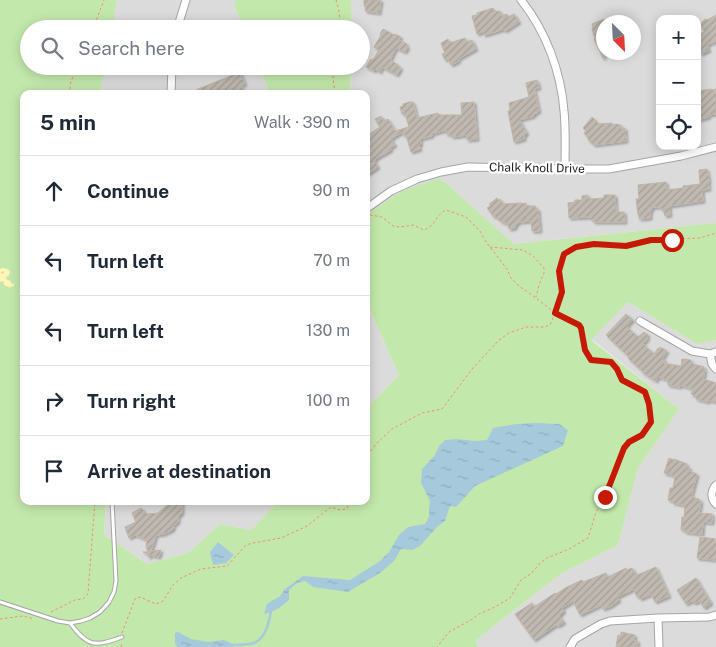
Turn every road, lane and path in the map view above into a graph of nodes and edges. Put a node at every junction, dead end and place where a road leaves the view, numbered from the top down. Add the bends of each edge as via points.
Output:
1 (104, 0) edge
2 (186, 0) edge
3 (336, 0) edge
4 (521, 0) edge
5 (96, 20) edge
6 (180, 20) edge
7 (340, 20) edge
8 (74, 75) edge
9 (172, 75) edge
10 (334, 75) edge
11 (70, 90) edge
12 (171, 90) edge
13 (334, 90) edge
14 (716, 147) edge
15 (565, 169) junction
16 (370, 209) edge
17 (370, 212) edge
18 (716, 234) edge
19 (490, 247) junction
20 (536, 298) junction
21 (555, 313) junction
22 (640, 321) dead end
23 (713, 353) edge
24 (716, 369) edge
25 (370, 452) edge
26 (716, 485) edge
27 (716, 504) edge
28 (95, 505) edge
29 (112, 505) edge
30 (348, 505) edge
31 (0, 602) edge
32 (48, 614) dead end
33 (716, 615) edge
34 (41, 617) dead end
35 (658, 618) junction
36 (0, 619) edge
37 (70, 623) junction
38 (122, 637) junction
39 (121, 647) edge
40 (437, 647) edge
41 (570, 647) edge
42 (658, 647) edge

1 - 5 path
2 - 6 street
3 - 7 path
4 - 15 street via 536,21 558,73 564,113
8 - 11 path
9 - 12 street
10 - 13 path
14 - 15 street, Chalk Knoll Drive via 609,169
15 - 16 street, Chalk Knoll Drive via 468,167 450,170 400,186
17 - 19 path via 393,226 413,225 424,230 446,210 466,217
18 - 21 path via 700,238 651,240 626,246 594,244 576,247 564,254 559,271 562,292
19 - 20 path via 519,286
19 - 20 path via 523,250 544,268
20 - 21 path
21 - 25 path via 550,325 526,327 499,340 442,409 422,413 392,429
21 - 40 path via 579,325 591,360 611,362 622,380 645,392 651,422 642,435 624,448 588,538 547,558 521,580 510,598 449,632
22 - 23 street via 692,351
23 - 24 street via 712,364
26 - 27 street via 711,496
28 - 32 path via 88,594
29 - 37 lane via 114,592 109,602 95,615
30 - 38 path via 347,509 340,510 331,507 307,526 281,538 246,545 227,566 201,569 181,578 163,601 156,604 140,597 135,599
31 - 37 lane
33 - 35 street
34 - 36 path via 32,620 23,616
35 - 41 street via 600,624 575,640
35 - 42 street
37 - 38 lane via 86,642 98,645
38 - 39 path

